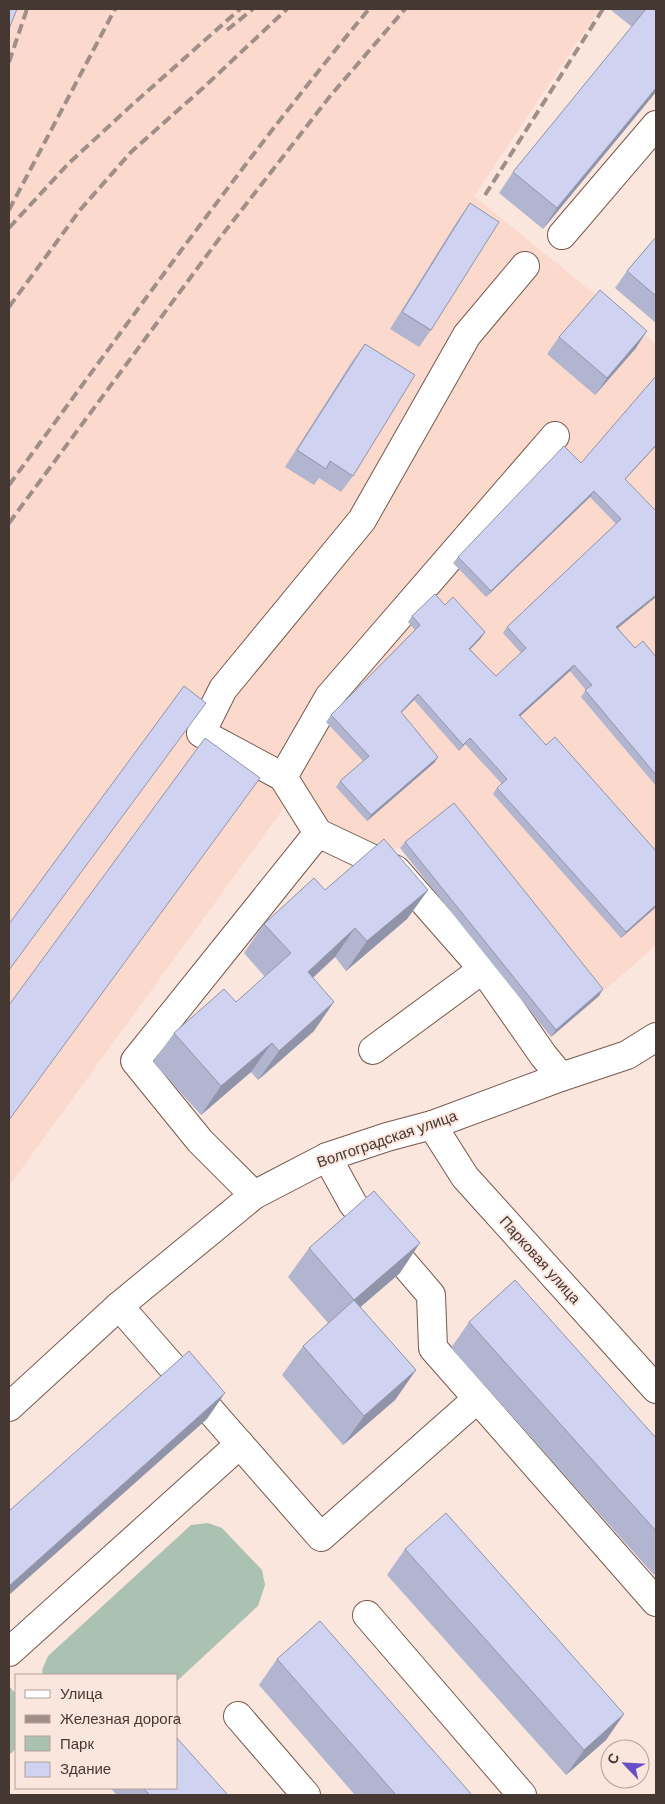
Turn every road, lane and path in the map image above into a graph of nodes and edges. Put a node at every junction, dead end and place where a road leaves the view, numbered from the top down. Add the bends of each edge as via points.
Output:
1 (656, 125) edge
2 (562, 235) dead end
3 (525, 266) dead end
4 (555, 436) dead end
5 (283, 777) junction
6 (318, 833) junction
7 (483, 969) junction
8 (656, 1037) edge
9 (373, 1050) dead end
10 (561, 1077) junction
11 (432, 1124) junction
12 (327, 1157) junction
13 (254, 1195) junction
14 (119, 1306) junction
15 (656, 1389) edge
16 (477, 1399) junction
17 (9, 1406) edge
18 (240, 1444) junction
19 (656, 1602) edge
20 (367, 1615) dead end
21 (9, 1652) edge
22 (238, 1716) dead end
23 (306, 1795) edge
24 (522, 1795) edge

1 - 2 street
3 - 5 street via 467,335 362,520 223,689 201,733
4 - 5 street via 329,697
5 - 6 street
6 - 7 street via 396,870
6 - 13 street via 135,1061 200,1141
7 - 9 street
7 - 10 street
8 - 10 street, Волгоградская улица via 627,1055
10 - 11 street, Волгоградская улица
11 - 12 street, Волгоградская улица
11 - 15 street, Парковая улица via 465,1176
12 - 13 street, Волгоградская улица
12 - 16 street via 353,1204 431,1295 433,1348
13 - 14 street, Волгоградская улица
14 - 17 street, Волгоградская улица
14 - 18 street
16 - 18 street via 321,1537
16 - 19 street
18 - 21 street
20 - 24 street
22 - 23 street

